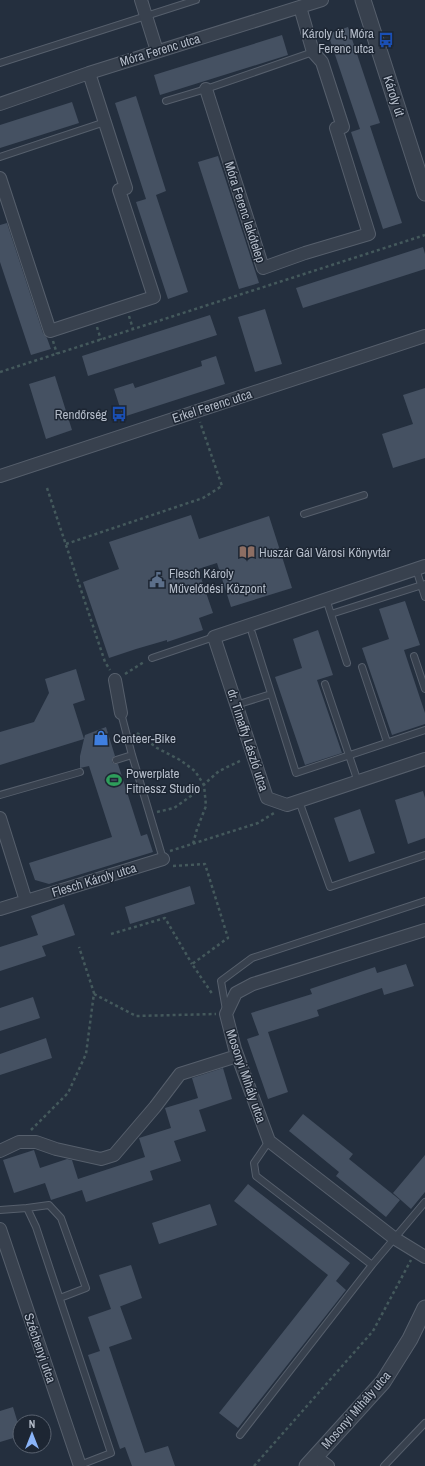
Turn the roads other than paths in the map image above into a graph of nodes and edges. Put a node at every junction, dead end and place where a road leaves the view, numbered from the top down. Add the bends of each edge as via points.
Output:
1 (141, 0) edge
2 (196, 0) edge
3 (322, 0) edge
4 (363, 0) edge
5 (300, 7) junction
6 (146, 16) junction
7 (158, 51) junction
8 (313, 52) junction
9 (0, 63) edge
10 (89, 73) junction
11 (206, 89) junction
12 (166, 101) dead end
13 (0, 104) edge
14 (105, 122) junction
15 (0, 157) edge
16 (0, 178) edge
17 (425, 193) edge
18 (425, 336) edge
19 (0, 476) edge
20 (364, 495) dead end
21 (304, 514) dead end
22 (420, 567) edge
23 (423, 584) edge
24 (425, 597) edge
25 (326, 599) junction
26 (331, 614) junction
27 (252, 633) dead end
28 (214, 637) junction
29 (414, 656) dead end
30 (152, 658) road end
31 (347, 663) dead end
32 (362, 668) dead end
33 (115, 680) road end
34 (325, 684) dead end
35 (425, 689) edge
36 (271, 694) junction
37 (236, 705) junction
38 (121, 712) joint
39 (425, 730) edge
40 (387, 742) junction
41 (132, 755) junction
42 (348, 755) junction
43 (425, 759) edge
44 (116, 760) dead end
45 (80, 772) dead end
46 (358, 782) junction
47 (0, 795) edge
48 (299, 801) junction
49 (0, 818) edge
50 (425, 855) edge
51 (163, 858) joint
52 (26, 901) junction
53 (425, 902) edge
54 (0, 909) edge
55 (425, 930) edge
56 (226, 1014) junction
57 (237, 1056) junction
58 (269, 1141) junction
59 (0, 1150) edge
60 (425, 1202) edge
61 (27, 1208) junction
62 (0, 1210) edge
63 (0, 1229) edge
64 (394, 1238) junction
65 (420, 1254) edge
66 (372, 1265) junction
67 (60, 1298) junction
68 (424, 1312) edge
69 (425, 1424) edge
70 (240, 1435) dead end
71 (311, 1461) edge
72 (80, 1466) edge
73 (328, 1466) edge
74 (384, 1466) edge

1 - 6 street
2 - 6 lane
3 - 5 street, Móra Ferenc utca
4 - 17 street, Károly út
5 - 7 street, Móra Ferenc utca
5 - 8 street, Móra Ferenc lakótelep
6 - 7 street
6 - 9 lane
7 - 10 street, Móra Ferenc utca
8 - 11 lane
8 - 11 street, Móra Ferenc lakótelep via 322,62 343,127 336,128 369,234 263,268
10 - 13 street, Móra Ferenc utca
10 - 14 street
11 - 12 lane
14 - 15 lane
14 - 16 street via 126,188 119,190 154,297 50,331
18 - 19 street, Erkel Ferenc utca
20 - 21 lane
22 - 23 lane
22 - 25 street
23 - 24 lane
23 - 26 lane
25 - 26 lane
25 - 28 street
26 - 31 lane
27 - 36 lane
28 - 30 lane
28 - 37 street, dr. Timaffy László utca
29 - 35 lane
32 - 40 lane
33 - 38 street
34 - 42 lane
36 - 37 lane
36 - 42 lane via 296,773
37 - 48 street, dr. Timaffy László utca via 267,798 287,805
38 - 41 lane
39 - 40 lane
40 - 42 lane
41 - 44 lane
41 - 51 lane
42 - 46 lane
43 - 46 street
45 - 47 lane
46 - 48 street
48 - 50 lane via 330,887
49 - 52 street
51 - 52 street, Flesch Károly utca
52 - 54 street, Flesch Károly utca
53 - 56 lane via 252,958 221,981
55 - 56 street, Mosonyi Mihály utca via 253,984 236,993
56 - 57 street, Mosonyi Mihály utca
57 - 58 street, Mosonyi Mihály utca
57 - 59 street via 180,1074 114,1155 101,1159 36,1142 19,1142
58 - 64 street
58 - 66 lane via 254,1163 256,1176
60 - 64 lane
61 - 62 lane
61 - 67 lane
61 - 67 lane via 49,1205 61,1218 86,1288
63 - 72 street, Széchenyi utca
64 - 65 street
64 - 66 lane
66 - 70 lane
67 - 72 lane via 111,1453
68 - 71 street, Mosonyi Mihály utca via 383,1382
69 - 74 lane
71 - 73 street

